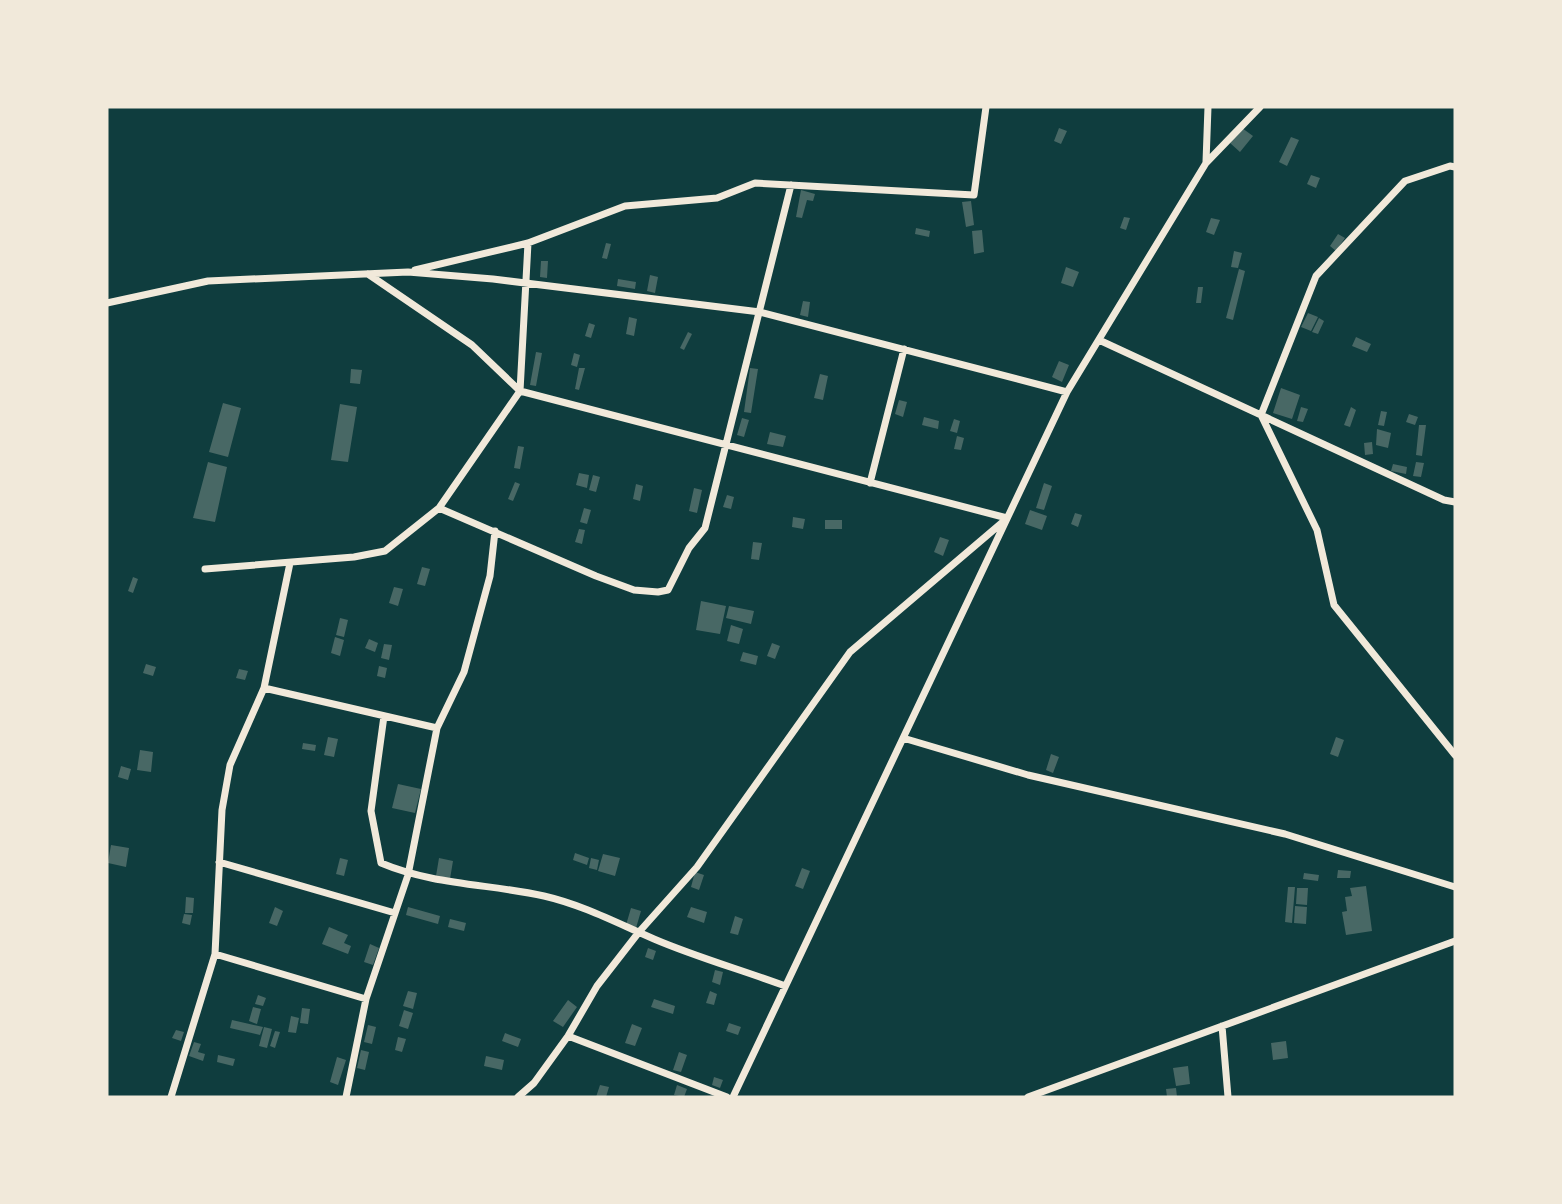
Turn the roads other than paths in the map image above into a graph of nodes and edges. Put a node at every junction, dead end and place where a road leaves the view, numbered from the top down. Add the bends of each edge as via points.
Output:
1 (986, 107) edge
2 (1208, 107) edge
3 (1259, 107) edge
4 (1206, 163) junction
5 (1455, 167) edge
6 (791, 185) junction
7 (528, 243) junction
8 (408, 272) junction
9 (368, 274) junction
10 (526, 283) junction
11 (107, 303) edge
12 (760, 312) junction
13 (1099, 340) junction
14 (904, 349) junction
15 (520, 391) junction
16 (1067, 392) junction
17 (1261, 415) junction
18 (726, 445) junction
19 (870, 483) junction
20 (1455, 502) edge
21 (439, 508) junction
22 (1007, 518) junction
23 (495, 531) junction
24 (290, 563) junction
25 (205, 569) dead end
26 (264, 688) junction
27 (384, 716) junction
28 (437, 728) junction
29 (903, 738) junction
30 (1455, 755) edge
31 (219, 862) junction
32 (408, 875) junction
33 (1455, 887) edge
34 (395, 913) junction
35 (639, 932) junction
36 (1455, 941) edge
37 (215, 954) junction
38 (785, 986) junction
39 (366, 999) junction
40 (1222, 1026) junction
41 (568, 1036) junction
42 (171, 1097) edge
43 (346, 1097) edge
44 (519, 1097) edge
45 (730, 1097) edge
46 (1028, 1097) edge
47 (1228, 1097) edge

1 - 6 street via 974,195
2 - 4 street
3 - 4 street
4 - 13 street
5 - 17 street via 1405,181 1316,276
6 - 7 street via 755,183 717,198 625,206
6 - 12 street
7 - 8 street
7 - 10 street
8 - 9 street
8 - 10 street
9 - 11 street via 208,281
9 - 15 street via 472,345
10 - 12 street
10 - 15 street
12 - 14 street
12 - 18 street
13 - 16 street
13 - 17 street
14 - 16 street
14 - 19 street
15 - 18 street
15 - 21 street
16 - 22 street
17 - 20 street
17 - 30 street via 1317,530 1334,605
18 - 19 street
18 - 23 street via 705,528 668,590 634,590
19 - 22 street
21 - 23 street
21 - 24 street via 385,551
22 - 29 street
22 - 35 street via 850,652 697,867
23 - 28 street via 491,576 464,671
24 - 25 street
24 - 26 street
26 - 27 street
26 - 31 street via 230,765
27 - 28 street
27 - 32 street via 371,811 381,863
28 - 32 street
29 - 33 street via 1028,775 1285,834
29 - 38 street
31 - 34 street
31 - 37 street
32 - 34 street
32 - 35 street via 542,896
34 - 39 street
35 - 38 street
35 - 41 street via 597,986
36 - 40 street
37 - 39 street
37 - 42 street
38 - 45 street
39 - 43 street
40 - 46 street
40 - 47 street
41 - 44 street
41 - 45 street

